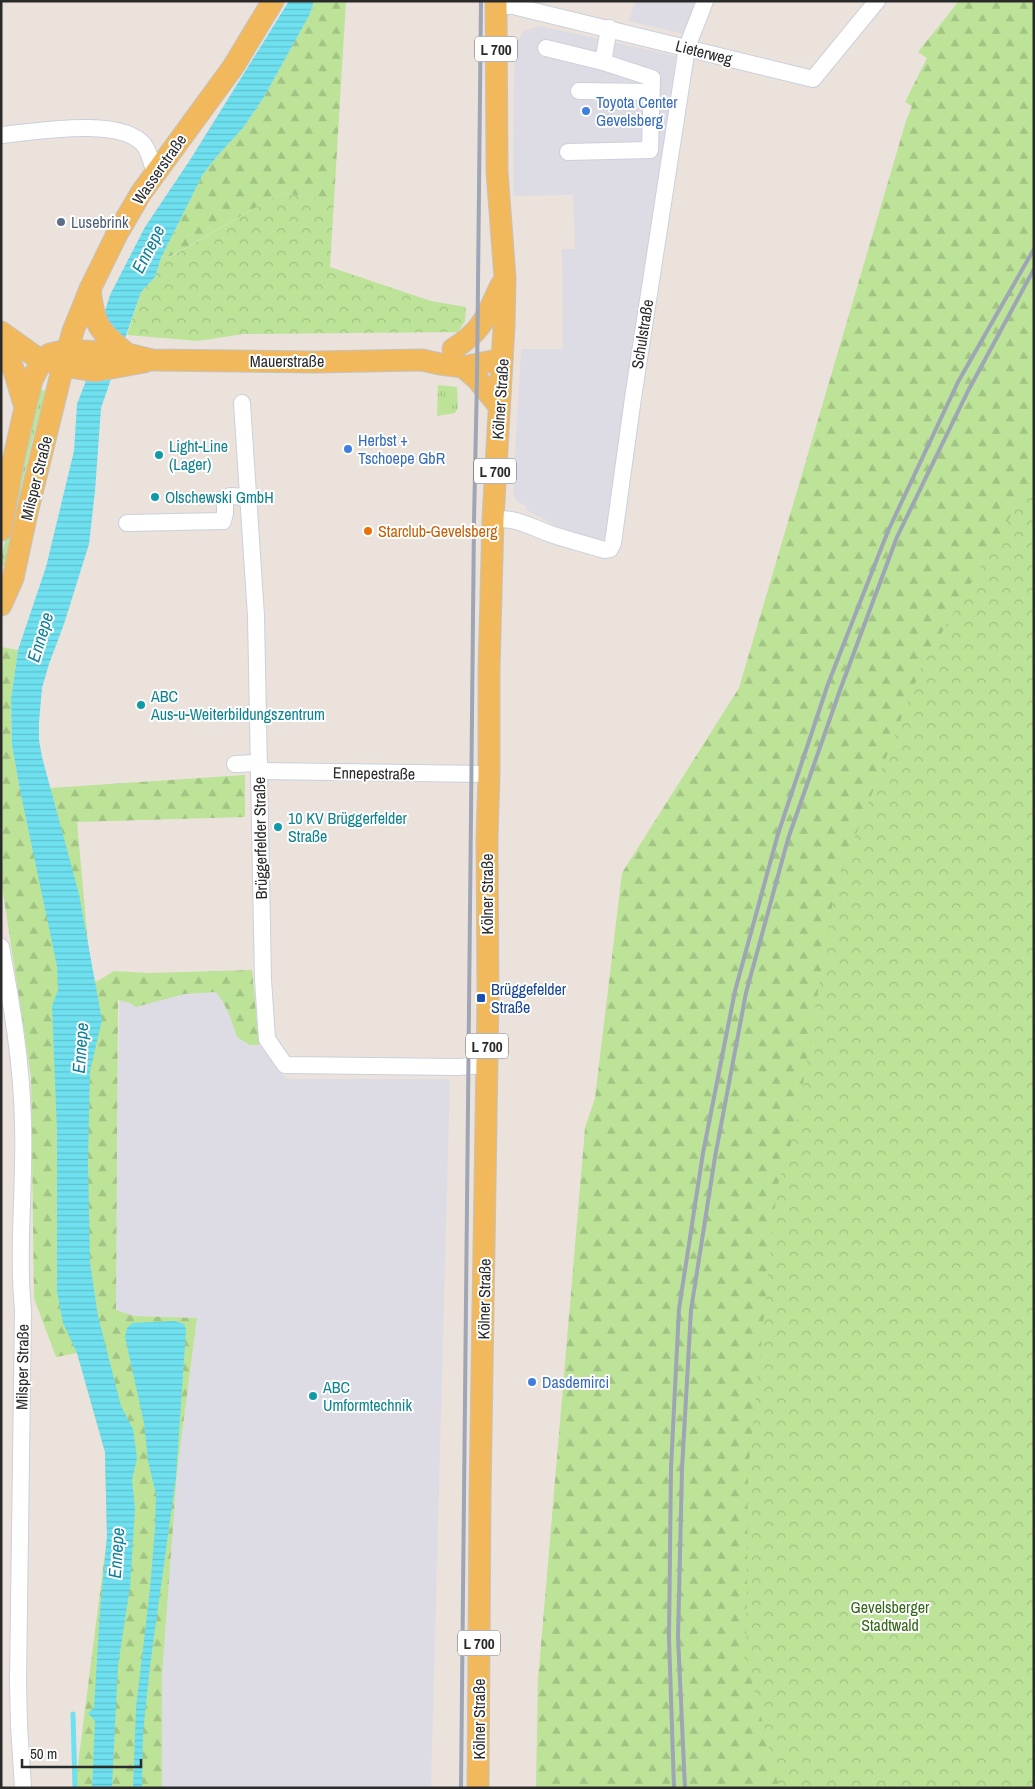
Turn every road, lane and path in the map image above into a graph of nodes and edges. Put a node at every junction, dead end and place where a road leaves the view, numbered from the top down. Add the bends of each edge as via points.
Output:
1 (273, 1) edge
2 (705, 1) edge
3 (877, 1) edge
4 (496, 4) edge
5 (609, 28) junction
6 (687, 47) junction
7 (546, 48) dead end
8 (603, 62) junction
9 (579, 91) dead end
10 (651, 92) junction
11 (1, 135) edge
12 (568, 152) dead end
13 (155, 174) junction
14 (505, 278) junction
15 (90, 289) junction
16 (1, 332) edge
17 (1, 339) edge
18 (24, 348) junction
19 (458, 358) junction
20 (76, 359) junction
21 (502, 359) junction
22 (42, 360) junction
23 (125, 360) junction
24 (242, 403) dead end
25 (499, 406) junction
26 (25, 408) junction
27 (248, 497) junction
28 (493, 519) junction
29 (127, 523) dead end
30 (1, 530) edge
31 (7, 576) edge
32 (1, 605) edge
33 (235, 764) dead end
34 (259, 767) junction
35 (489, 774) junction
36 (1, 947) edge
37 (487, 1065) junction
38 (23, 1788) edge
39 (478, 1788) edge

1 - 13 main road, Wasserstraße via 233,67
2 - 6 street, Schulstraße
3 - 6 street, Lieterweg via 814,79
4 - 5 street, Lieterweg
4 - 14 main road, Kölner Straße / L 700 via 497,171
5 - 6 street, Lieterweg
5 - 8 street
6 - 28 street, Schulstraße via 658,224 613,543 610,549 604,550 520,521
7 - 8 street
8 - 10 street via 652,78
9 - 10 street
10 - 12 street via 650,150
11 - 13 street via 95,127 119,130 143,145
13 - 15 main road, Wasserstraße via 117,234
14 - 19 main road via 481,326 465,341
14 - 21 main road, Kölner Straße / L 700
15 - 20 main road, Wasserstraße
15 - 23 main road via 94,318
16 - 18 main road
17 - 26 main road
18 - 20 main road via 51,342
18 - 22 main road
19 - 21 main road, Mauerstraße via 477,350
19 - 23 main road, Mauerstraße via 440,364 422,360
19 - 25 main road
20 - 22 main road via 50,354
20 - 23 main road, Mauerstraße
20 - 31 main road, Milsper Straße via 58,389 27,513
21 - 25 main road, Kölner Straße / L 700
22 - 26 main road, Milsper Straße via 32,380
24 - 27 street, Brüggerfelder Straße
25 - 28 main road, Kölner Straße / L 700
26 - 30 main road, Milsper Straße
27 - 29 street via 230,496 225,499 223,520
27 - 34 street, Brüggerfelder Straße via 256,616
28 - 35 main road, Kölner Straße / L 700
31 - 32 main road, Milsper Straße
33 - 34 street, Ennepestraße
34 - 35 street, Ennepestraße
34 - 37 street, Brüggerfelder Straße via 267,1039 285,1065
35 - 37 main road, Kölner Straße / L 700
36 - 38 street, Milsper Straße via 15,1027 23,1125 18,1682
37 - 39 main road, Kölner Straße / L 700

